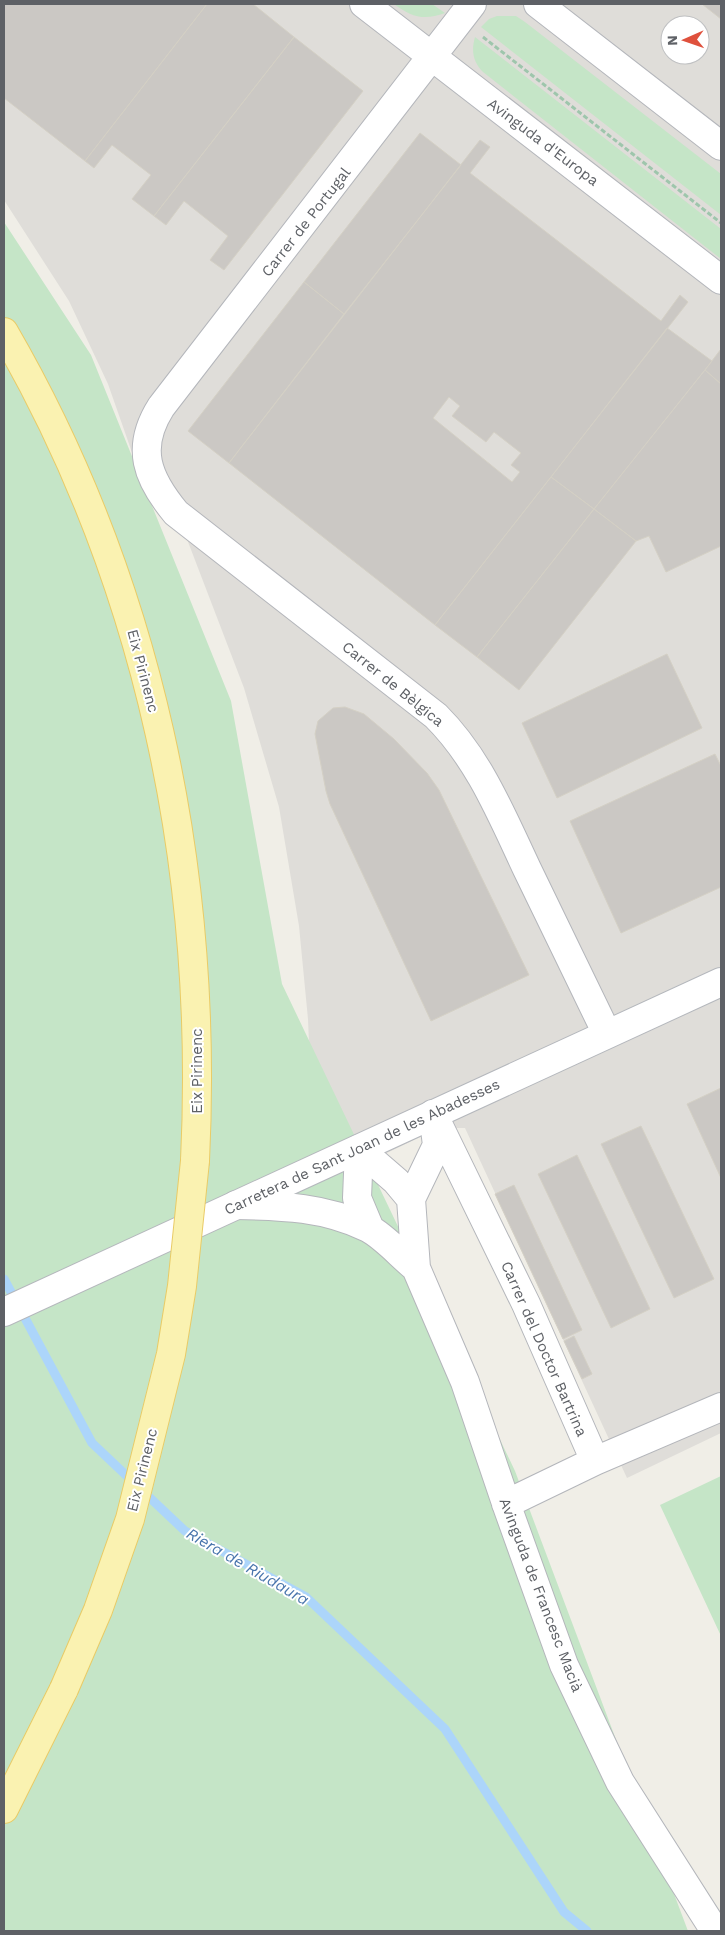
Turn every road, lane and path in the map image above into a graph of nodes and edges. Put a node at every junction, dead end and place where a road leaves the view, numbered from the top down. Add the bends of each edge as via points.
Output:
1 (364, 4) edge
2 (538, 4) edge
3 (466, 11) edge
4 (431, 56) junction
5 (721, 146) edge
6 (721, 223) edge
7 (721, 280) edge
8 (4, 332) edge
9 (146, 442) joint
10 (721, 982) edge
11 (607, 1034) junction
12 (433, 1114) junction
13 (359, 1149) junction
14 (411, 1199) junction
15 (236, 1204) junction
16 (370, 1229) junction
17 (416, 1268) junction
18 (4, 1312) edge
19 (721, 1407) edge
20 (595, 1460) junction
21 (506, 1504) junction
22 (4, 1809) edge
23 (716, 1931) edge

1 - 4 street, Avinguda d'Europa
2 - 5 street
3 - 4 street, Carrer de Portugal
3 - 6 path
4 - 7 street, Avinguda d'Europa
4 - 9 street, Carrer de Portugal via 161,407 151,423
8 - 22 main road, Eix Pirinenc, bridge via 64,449 102,539 154,706 176,804 191,915 199,1085 182,1286 171,1354 130,1519 98,1610 64,1689
9 - 11 street, Carrer de Bèlgica via 147,464 153,481 176,513 436,716 452,732 494,798
10 - 11 street, Carretera de Sant Joan de les Abadesses
11 - 12 street, Carretera de Sant Joan de les Abadesses
12 - 13 street, Carretera de Sant Joan de les Abadesses
12 - 14 street, Avinguda de Francesc Macià via 437,1145
12 - 20 street, Carrer del Doctor Bartrina via 526,1304
13 - 14 street via 396,1181
13 - 15 street, Carretera de Sant Joan de les Abadesses
13 - 16 street, Avinguda de Francesc Macià via 357,1198
14 - 17 street, Avinguda de Francesc Macià
15 - 16 street, Avinguda de Francesc Macià via 298,1206
15 - 18 street, Carretera de Sant Joan de les Abadesses
16 - 17 street, Avinguda de Francesc Macià
17 - 21 street, Avinguda de Francesc Macià via 465,1382
19 - 20 street
20 - 21 street
21 - 23 street, Avinguda de Francesc Macià via 564,1665 620,1782

